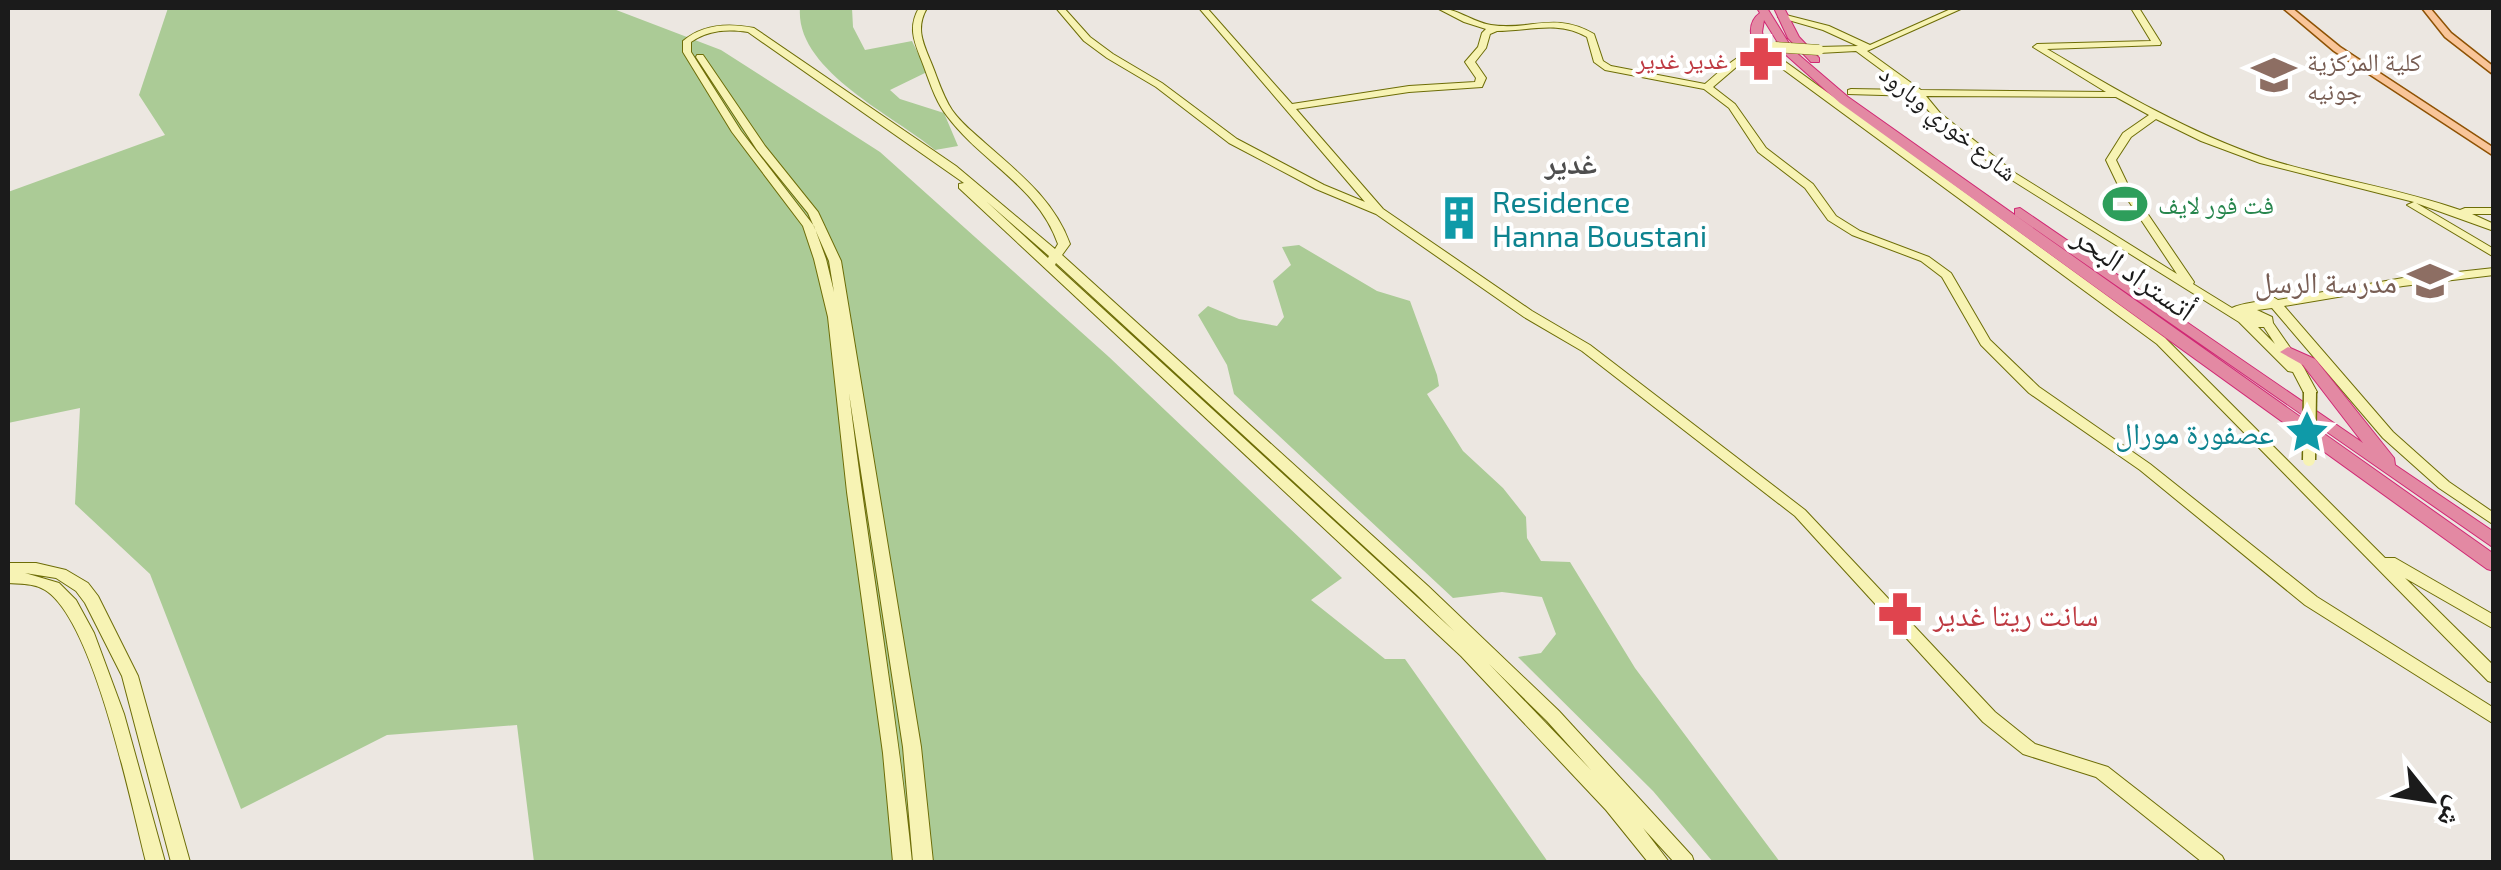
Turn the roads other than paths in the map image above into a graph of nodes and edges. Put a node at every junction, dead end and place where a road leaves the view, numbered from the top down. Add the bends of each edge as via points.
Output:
1 (923, 8) edge
2 (1060, 8) edge
3 (1203, 8) edge
4 (1441, 8) edge
5 (1959, 8) edge
6 (2135, 8) edge
7 (2287, 8) edge
8 (2426, 8) edge
9 (1772, 12) edge
10 (1496, 28) junction
11 (705, 33) junction
12 (1768, 48) junction
13 (1865, 49) junction
14 (2494, 72) edge
15 (1707, 87) junction
16 (1917, 91) junction
17 (1851, 92) junction
18 (2115, 94) junction
19 (1292, 107) junction
20 (2154, 116) junction
21 (1913, 151) junction
22 (2494, 153) edge
23 (1958, 194) junction
24 (2395, 194) junction
25 (1379, 211) junction
26 (2455, 211) junction
27 (2494, 211) edge
28 (2494, 228) edge
29 (2021, 239) junction
30 (2494, 254) edge
31 (1050, 263) junction
32 (2494, 272) edge
33 (2094, 279) junction
34 (2191, 287) junction
35 (2279, 303) junction
36 (2241, 314) junction
37 (2265, 318) junction
38 (2292, 324) junction
39 (2288, 352) junction
40 (2302, 374) junction
41 (2394, 471) junction
42 (2312, 494) junction
43 (2494, 520) edge
44 (2494, 542) edge
45 (2372, 552) junction
46 (2494, 564) edge
47 (8, 568) edge
48 (8, 578) edge
49 (2494, 624) edge
50 (2494, 677) edge
51 (2494, 717) edge
52 (156, 862) edge
53 (181, 862) edge
54 (902, 862) edge
55 (924, 862) edge
56 (1659, 862) edge
57 (1685, 862) edge
58 (2216, 862) edge

1 - 31 street via 914,22 916,35 943,104 1047,211 1064,244
2 - 25 street via 1087,39 1233,141
3 - 19 street
4 - 10 street
5 - 13 street
6 - 18 street via 2157,43 2037,47
7 - 22 main road via 2337,50
8 - 14 main road
9 - 12 highway via 1758,19 1756,32
9 - 13 street via 1826,28
9 - 17 highway, أتستراد البحر
9 - 21 highway, أتستراد البحر via 1798,60
10 - 15 street via 1570,26 1591,36 1599,62 1608,68
10 - 19 street via 1470,62 1481,78 1478,86
11 - 31 street via 744,30 966,188
11 - 54 street via 690,37 686,48 737,132 808,226 834,317
11 - 55 street via 695,40 696,52 812,212 834,261 912,748
12 - 13 street, bridge
12 - 15 street via 1745,55
12 - 23 street
13 - 16 street, شارع خوري وبارود
15 - 51 street via 1732,106 1762,150 1810,186 1832,218 1947,275 1985,342 2034,390 2144,466 2312,602
16 - 17 street
16 - 18 street
16 - 34 street, شارع خوري وبارود via 2011,174
17 - 41 highway, أتستراد البحر
18 - 20 street
19 - 25 street
20 - 24 street via 2263,161
20 - 34 street via 2111,155 2115,172
21 - 23 highway
21 - 33 highway, أتستراد البحر
23 - 29 street
24 - 26 street
24 - 30 street
25 - 58 street via 1586,348 1800,513 2016,741 2102,772
26 - 27 street
26 - 28 street
29 - 33 highway
29 - 42 street via 2161,341
31 - 56 street via 1466,652
31 - 57 street via 1215,399 1422,590 1553,716
32 - 35 street
33 - 46 highway, أتستراد البحر
34 - 36 street
35 - 36 street
35 - 37 street
35 - 38 street
36 - 37 street
36 - 40 street
37 - 38 street
37 - 39 street
38 - 43 street via 2388,436
39 - 40 street
39 - 41 highway via 2309,362
40 - 42 street, bridge via 2310,392
41 - 44 highway, أتستراد البحر
42 - 45 street
45 - 49 street
45 - 50 street
47 - 53 street via 61,574 92,600 130,676
48 - 52 street via 54,587 75,614 109,687

